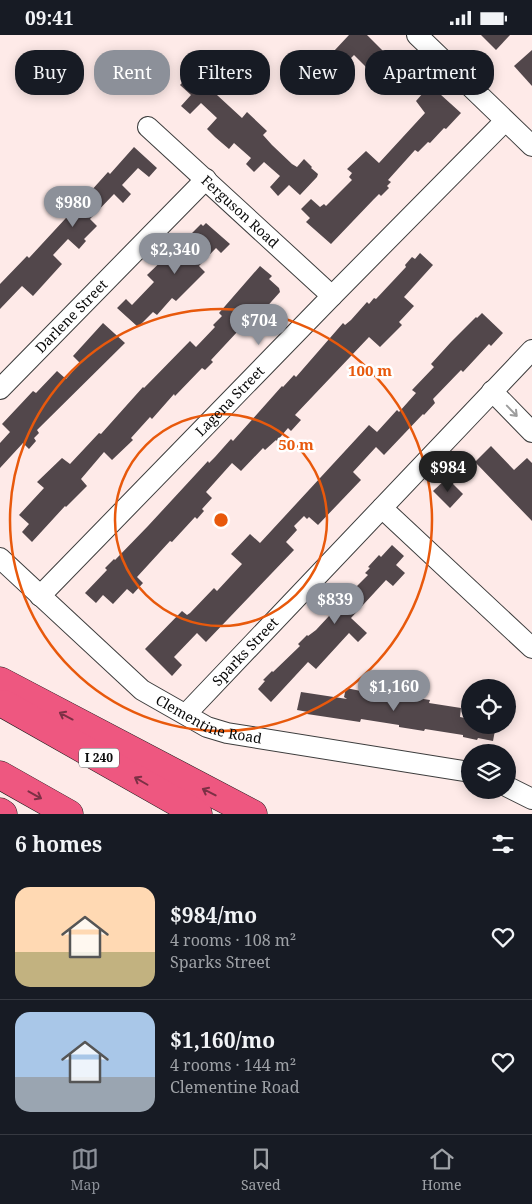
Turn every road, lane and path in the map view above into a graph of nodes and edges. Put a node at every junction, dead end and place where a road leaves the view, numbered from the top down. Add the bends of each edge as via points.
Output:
1 (417, 35) edge
2 (505, 121) junction
3 (148, 127) dead end
4 (532, 146) edge
5 (206, 179) junction
6 (332, 296) junction
7 (529, 359) edge
8 (0, 389) edge
9 (492, 391) junction
10 (532, 432) edge
11 (382, 508) junction
12 (0, 558) edge
13 (40, 596) junction
14 (532, 648) edge
15 (0, 681) edge
16 (0, 701) edge
17 (186, 714) junction
18 (461, 771) edge
19 (0, 775) edge
20 (516, 791) edge
21 (532, 799) edge
22 (69, 814) edge
23 (198, 814) edge
24 (253, 814) edge

1 - 2 street
2 - 4 street
2 - 6 street, Lagena Street
3 - 5 street, Ferguson Road
5 - 6 street, Ferguson Road
5 - 8 street, Darlene Street
6 - 13 street, Lagena Street
7 - 9 street, Sparks Street
9 -> 10 street
9 - 11 street, Sparks Street
11 - 14 street
11 - 17 street, Sparks Street
12 - 13 street, Clementine Road
13 - 17 street, Clementine Road via 142,690
24 -> 15 highway
23 -> 16 highway, I 240
17 - 18 street, Clementine Road via 207,727 227,733
19 -> 22 highway
20 - 21 street

